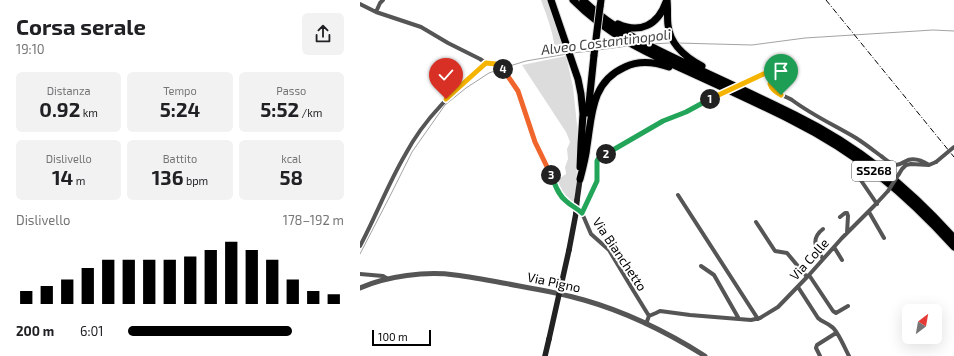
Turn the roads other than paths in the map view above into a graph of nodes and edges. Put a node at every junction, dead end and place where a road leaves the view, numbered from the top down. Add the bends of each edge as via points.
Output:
1 (383, 0) edge
2 (551, 0) edge
3 (573, 0) edge
4 (583, 0) edge
5 (588, 0) edge
6 (667, 0) edge
7 (601, 3) edge
8 (360, 4) edge
9 (376, 12) junction
10 (638, 44) junction
11 (486, 63) junction
12 (742, 90) junction
13 (749, 100) junction
14 (954, 147) edge
15 (929, 165) junction
16 (580, 179) junction
17 (860, 179) dead end
18 (678, 195) dead end
19 (876, 204) junction
20 (869, 212) junction
21 (582, 213) junction
22 (840, 217) dead end
23 (756, 222) dead end
24 (823, 230) dead end
25 (847, 233) junction
26 (884, 238) dead end
27 (954, 238) edge
28 (360, 246) edge
29 (834, 247) junction
30 (954, 247) edge
31 (823, 259) junction
32 (842, 260) dead end
33 (701, 266) dead end
34 (360, 274) edge
35 (808, 276) junction
36 (388, 279) junction
37 (798, 287) junction
38 (360, 288) edge
39 (848, 306) dead end
40 (650, 316) junction
41 (739, 319) junction
42 (758, 319) junction
43 (646, 324) junction
44 (836, 333) junction
45 (545, 356) edge
46 (704, 356) edge
47 (820, 356) edge
48 (849, 356) edge

1 - 9 street
2 - 16 highway via 578,79 583,106
3 - 10 highway, SS268 via 602,26 625,41
4 - 10 highway, SS268
5 - 6 highway via 614,22 626,27 640,28 658,17
6 - 12 highway via 668,24 676,47 691,60
7 - 16 highway, bridge
8 - 9 street, Via Bianchetto
9 - 11 street, Via Bianchetto via 421,27
10 - 12 highway, SS268 via 654,48
10 - 13 highway, SS268
11 - 21 street, Via Bianchetto via 496,64 505,70 518,91 535,142 560,195
11 - 28 street via 446,99 412,142
12 - 27 highway, SS268 via 810,122 858,151 908,191
13 - 16 highway via 712,87 667,66 643,62 620,69 600,88 596,96
13 - 30 highway, SS268 via 821,136 860,160 908,200
14 - 15 street, Via Colle, bridge
15 - 19 street, Via Colle, bridge via 906,165
15 - 21 street, bridge via 918,160 909,160 900,165 891,163 857,139 775,91 771,88 770,81 782,67 663,121 599,156 597,181
16 - 45 main road, bridge via 569,250
17 - 19 street
18 - 42 street
19 - 20 street, Via Colle
20 - 25 street, Via Colle
20 - 26 street
21 - 40 street, Via Bianchetto via 591,234 609,250
22 - 25 street via 847,213
23 - 35 street via 775,250 787,253
24 - 31 street via 819,233 815,246
25 - 29 street, Via Colle
29 - 31 street, Via Colle
29 - 32 street
31 - 35 street, Via Colle
33 - 41 street via 714,275
34 - 36 street, Via Pigno via 383,276
35 - 37 street, Via Colle
35 - 39 street via 833,311 836,313
36 - 38 street, Via Pigno
36 - 43 street, Via Pigno via 433,273 477,278 583,300
37 - 42 street, Via Colle via 778,307
37 - 44 street via 818,318 832,327
40 - 41 street, Via Colle via 660,312
40 - 43 street
41 - 42 street, Via Colle
43 - 46 street, Via Pigno
44 - 47 street via 817,344
44 - 48 street

